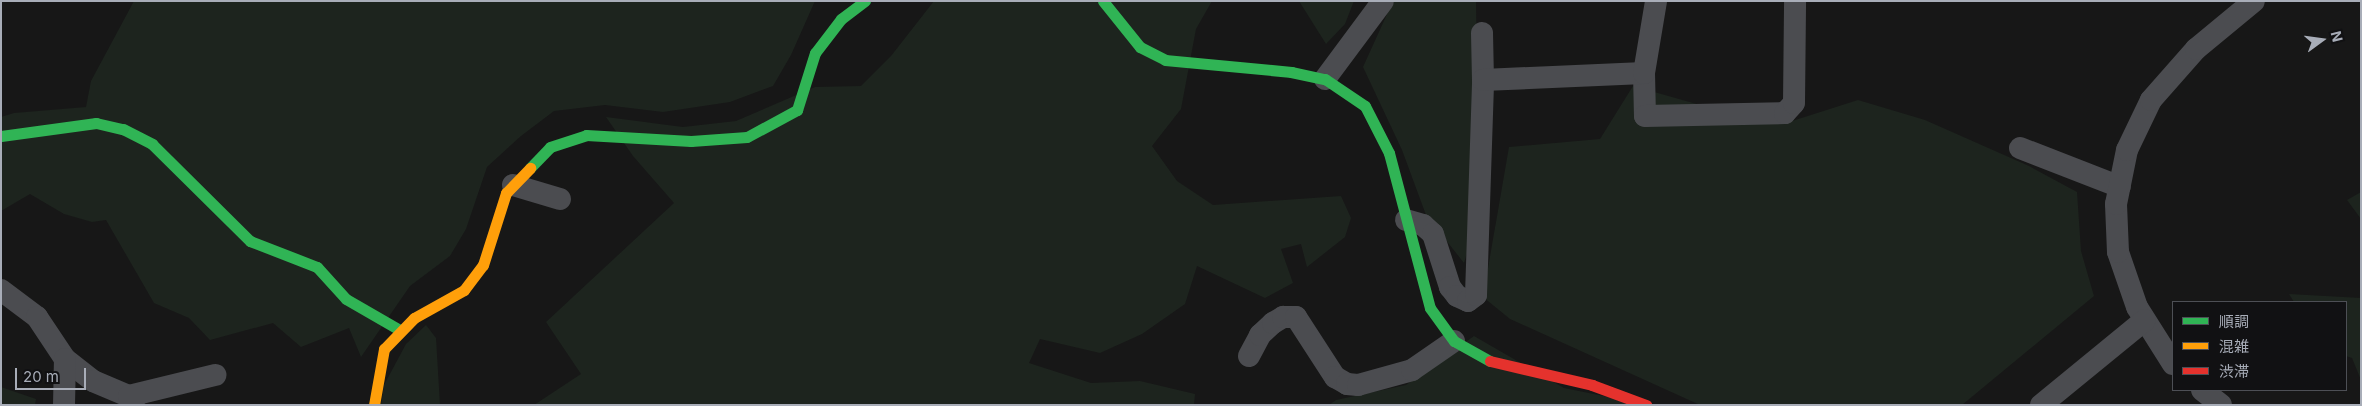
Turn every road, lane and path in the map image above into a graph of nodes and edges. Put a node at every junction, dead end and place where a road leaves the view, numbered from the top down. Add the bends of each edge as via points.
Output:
1 (865, 1) edge
2 (1103, 1) edge
3 (1383, 1) edge
4 (1656, 1) edge
5 (1795, 1) edge
6 (2254, 1) edge
7 (1482, 33) dead end
8 (1644, 73) junction
9 (1325, 79) junction
10 (1483, 80) junction
11 (1, 136) edge
12 (2020, 148) dead end
13 (513, 185) junction
14 (2120, 187) junction
15 (560, 199) dead end
16 (1406, 220) junction
17 (1, 290) edge
18 (2145, 320) junction
19 (400, 330) junction
20 (1454, 341) junction
21 (1249, 356) dead end
22 (65, 359) junction
23 (2172, 362) edge
24 (215, 375) dead end
25 (2203, 391) edge
26 (132, 400) edge
27 (64, 405) edge
28 (374, 405) edge
29 (1646, 405) edge
30 (2041, 405) edge
31 (2221, 405) edge

1 - 13 street via 841,19 815,53 797,110 747,137 690,141 586,135 550,147
2 - 9 street via 1140,47 1165,60 1290,72
3 - 9 street
4 - 8 street
5 - 8 street via 1794,103 1785,113 1644,116
6 - 14 street via 2196,50 2152,100 2127,150
7 - 10 street
8 - 10 street
9 - 16 street via 1366,106 1389,153
10 - 16 street via 1476,295 1468,301 1457,296 1450,287 1433,234 1423,225
11 - 19 street via 96,123 123,129 152,144 250,241 317,267 346,299
12 - 14 street
13 - 15 street
13 - 19 street via 506,193 483,265 464,290 414,318
14 - 18 street via 2116,204 2118,252 2137,307
16 - 20 street via 1430,308
17 - 22 street via 36,317
18 - 23 street
18 - 30 street
19 - 28 street via 384,349
20 - 21 street via 1412,370 1358,385 1347,384 1335,377 1296,317 1283,317 1272,323 1260,335
20 - 29 street via 1499,364 1592,385
22 - 26 street via 92,381
22 - 27 street
24 - 26 street
25 - 31 street

